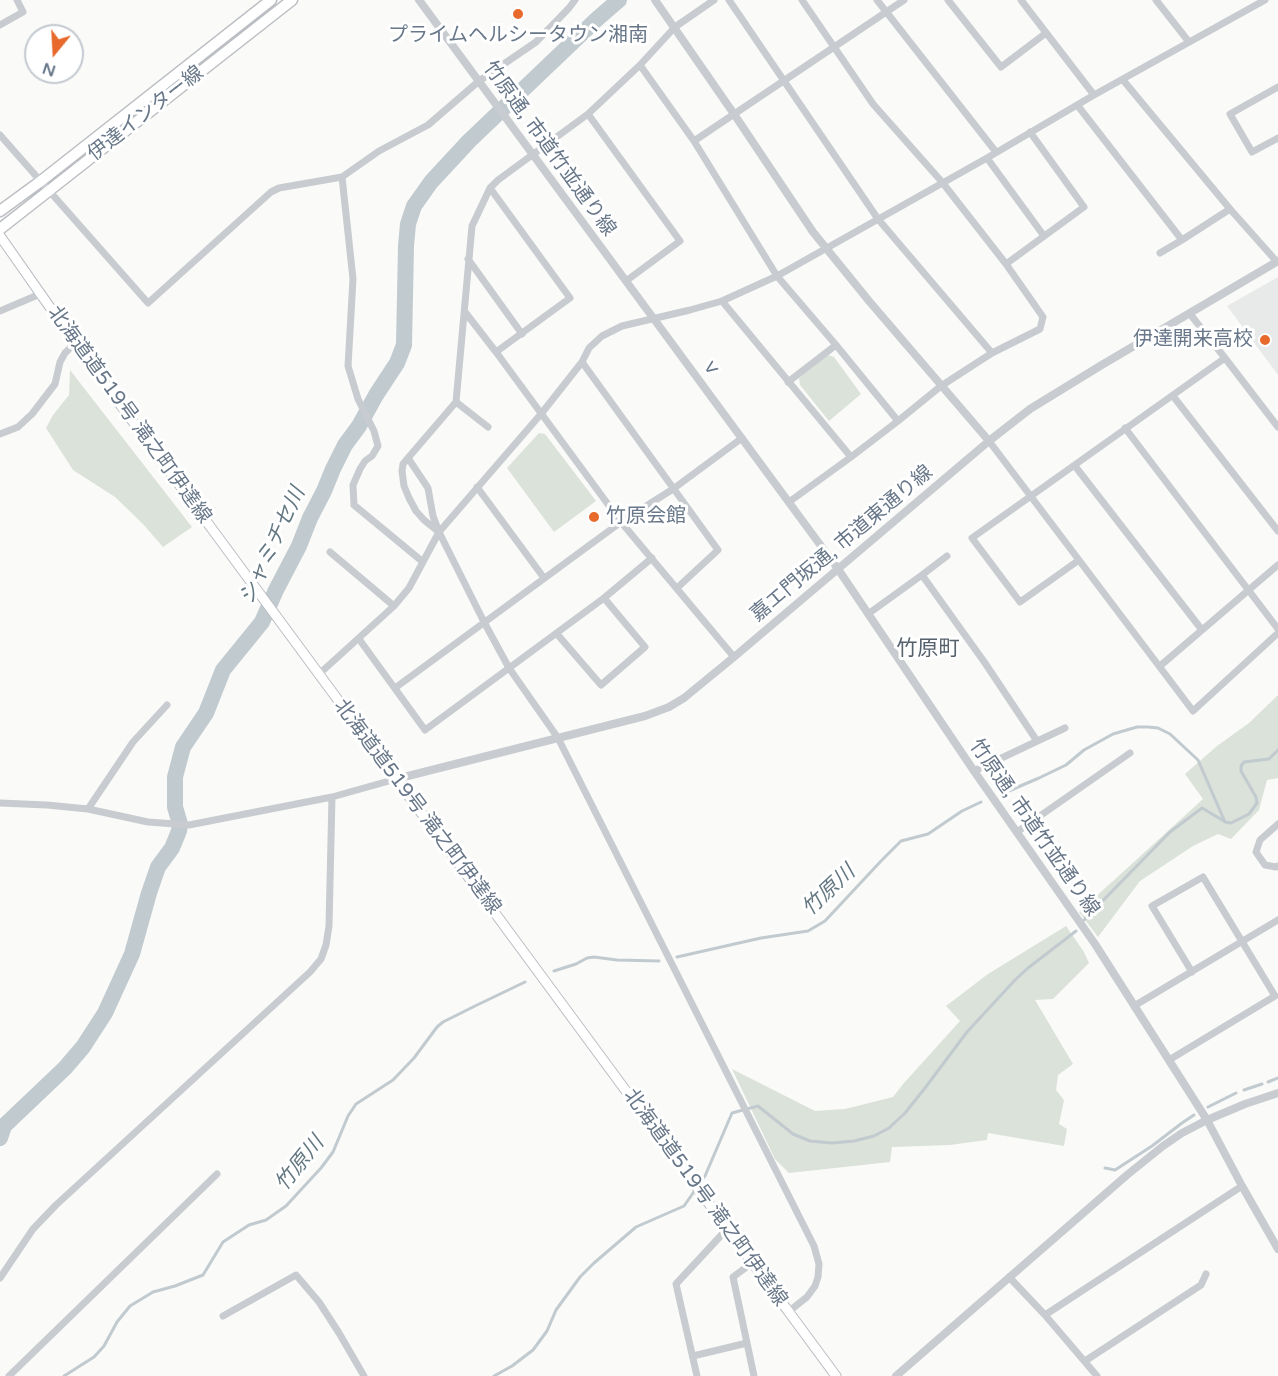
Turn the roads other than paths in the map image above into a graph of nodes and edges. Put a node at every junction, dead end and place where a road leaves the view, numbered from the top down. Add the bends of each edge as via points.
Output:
1 (17, 0) edge
2 (272, 0) edge
3 (292, 0) edge
4 (419, 0) edge
5 (575, 0) edge
6 (655, 0) edge
7 (714, 0) edge
8 (729, 0) edge
9 (802, 0) edge
10 (877, 0) edge
11 (904, 0) edge
12 (948, 0) edge
13 (1021, 0) edge
14 (1156, 0) edge
15 (1265, 0) edge
16 (887, 12) junction
17 (0, 25) edge
18 (675, 27) junction
19 (1046, 33) junction
20 (1189, 42) junction
21 (833, 48) junction
22 (640, 65) junction
23 (1124, 80) junction
24 (479, 81) junction
25 (784, 81) junction
26 (1278, 87) edge
27 (1094, 95) junction
28 (1078, 106) junction
29 (588, 114) junction
30 (734, 114) junction
31 (1030, 132) junction
32 (0, 135) edge
33 (1278, 138) edge
34 (694, 141) junction
35 (996, 152) junction
36 (532, 155) junction
37 (987, 158) junction
38 (342, 177) junction
39 (41, 181) junction
40 (942, 182) junction
41 (489, 188) junction
42 (49, 190) junction
43 (1230, 209) junction
44 (0, 211) edge
45 (878, 219) junction
46 (0, 229) edge
47 (0, 236) edge
48 (1044, 236) junction
49 (1182, 240) junction
50 (827, 249) junction
51 (1160, 253) dead end
52 (468, 259) junction
53 (1278, 262) edge
54 (1006, 264) junction
55 (777, 276) junction
56 (626, 281) junction
57 (40, 294) junction
58 (722, 300) junction
59 (0, 311) edge
60 (465, 312) junction
61 (1190, 314) junction
62 (653, 318) junction
63 (522, 334) junction
64 (75, 343) junction
65 (836, 345) junction
66 (496, 352) junction
67 (992, 353) junction
68 (1225, 358) junction
69 (582, 362) junction
70 (788, 382) junction
71 (941, 386) junction
72 (1173, 396) junction
73 (456, 402) junction
74 (541, 414) junction
75 (898, 421) junction
76 (488, 427) dead end
77 (1278, 427) edge
78 (1125, 428) junction
79 (0, 435) edge
80 (742, 438) junction
81 (989, 441) junction
82 (850, 457) junction
83 (408, 458) junction
84 (1075, 466) junction
85 (477, 487) junction
86 (674, 489) junction
87 (1031, 497) junction
88 (789, 502) junction
89 (621, 522) junction
90 (1278, 531) edge
91 (439, 532) junction
92 (330, 552) dead end
93 (947, 555) dead end
94 (652, 558) junction
95 (1079, 560) junction
96 (423, 562) junction
97 (1278, 566) edge
98 (837, 569) junction
99 (922, 575) junction
100 (544, 578) junction
101 (677, 588) junction
102 (1249, 590) junction
103 (603, 598) junction
104 (394, 606) junction
105 (868, 614) junction
106 (484, 622) junction
107 (1202, 630) junction
108 (1278, 631) edge
109 (557, 634) junction
110 (359, 639) junction
111 (734, 657) junction
112 (1160, 666) junction
113 (509, 668) junction
114 (318, 675) junction
115 (395, 688) junction
116 (167, 705) dead end
117 (1065, 728) dead end
118 (558, 738) junction
119 (1037, 741) junction
120 (1131, 753) dead end
121 (974, 771) junction
122 (396, 779) junction
123 (332, 796) junction
124 (0, 803) edge
125 (88, 809) junction
126 (1278, 824) edge
127 (1017, 832) junction
128 (1278, 866) edge
129 (1278, 920) edge
130 (1244, 941) junction
131 (1192, 972) junction
132 (1134, 1006) junction
133 (1169, 1060) junction
134 (1278, 1093) edge
135 (1207, 1120) junction
136 (217, 1174) dead end
137 (1242, 1186) junction
138 (727, 1229) junction
139 (1278, 1249) edge
140 (752, 1263) junction
141 (1206, 1274) dead end
142 (1009, 1277) junction
143 (0, 1278) edge
144 (788, 1312) junction
145 (1046, 1315) junction
146 (223, 1316) dead end
147 (747, 1343) junction
148 (693, 1356) junction
149 (1085, 1361) junction
150 (9, 1376) edge
151 (364, 1376) edge
152 (697, 1376) edge
153 (754, 1376) edge
154 (836, 1376) edge
155 (896, 1376) edge
156 (1097, 1376) edge

1 - 17 street via 23,12
2 - 39 main road, 伊達インター線
3 - 42 main road, 伊達インター線
4 - 24 street, 竹原通, 市道竹並通り線
5 - 24 street via 536,42
6 - 18 street
7 - 18 street
8 - 25 street
9 - 21 street
10 - 16 street
11 - 16 street
12 - 19 street via 1001,67
13 - 19 street
14 - 20 street
15 - 20 street
16 - 21 street
16 - 35 street
18 - 22 street
18 - 30 street
19 - 27 street
20 - 23 street
21 - 25 street
21 - 40 street via 873,104
22 - 29 street
22 - 34 street
23 - 27 street
23 - 43 street
24 - 36 street, 竹原通, 市道竹並通り線
24 - 38 street via 428,125 379,151
25 - 30 street
25 - 45 street
26 - 33 street via 1230,114 1252,152
27 - 28 street
28 - 31 street
28 - 49 street
29 - 36 street
29 - 56 street via 680,241
30 - 34 street
30 - 50 street
31 - 35 street
31 - 48 street via 1084,207
32 - 39 street
34 - 55 street
35 - 37 street
36 - 41 street
36 - 56 street, 竹原通, 市道竹並通り線
37 - 40 street
37 - 48 street
38 - 42 street via 271,192 148,303
38 - 96 street via 353,279 348,366 378,446 353,485 354,505
39 - 42 street
39 - 44 main road, 伊達インター線
40 - 45 street
40 - 54 street
41 - 52 street via 472,226
41 - 63 street via 570,298
42 - 46 main road, 伊達インター線
43 - 49 street
43 - 53 street
45 - 50 street
45 - 67 street
47 - 57 main road, 北海道道519号 滝之町伊達線
48 - 54 street
49 - 51 street
50 - 55 street
50 - 71 street
52 - 60 street
52 - 63 street
53 - 61 street, 嘉エ門坂通, 市道東通り線
54 - 67 street via 1043,317 1040,329
55 - 58 street
55 - 65 street
56 - 62 street, 竹原通, 市道竹並通り線
57 - 59 street
57 - 64 main road, 北海道道519号 滝之町伊達線
58 - 62 street
58 - 70 street
60 - 66 street
60 - 73 street
61 - 68 street
61 - 81 street, 嘉エ門坂通, 市道東通り線 via 1030,409
62 - 69 street via 602,336
62 - 80 street, ｖ
63 - 66 street
64 - 79 street via 60,362 55,384 32,414 18,427
64 - 114 main road, 北海道道519号 滝之町伊達線
65 - 70 street
65 - 75 street
66 - 74 street
67 - 71 street
68 - 72 street
68 - 77 street
69 - 74 street
69 - 86 street
70 - 82 street
71 - 75 street
71 - 81 street
72 - 78 street
72 - 90 street
73 - 76 street
73 - 83 street
74 - 85 street
74 - 89 street
75 - 82 street
78 - 84 street
78 - 102 street
80 - 86 street
80 - 88 street, 竹原通, 市道竹並通り線
81 - 87 street
81 - 98 street, 嘉エ門坂通, 市道東通り線
82 - 88 street
83 - 91 street via 428,488
83 - 91 street via 402,471 409,498 416,511
84 - 87 street
84 - 107 street
85 - 91 street
85 - 100 street
86 - 89 street
86 - 101 street via 718,550
87 - 95 street
87 - 95 street via 972,538 1020,602
88 - 98 street, 竹原通, 市道竹並通り線
89 - 94 street
89 - 100 street
91 - 96 street
91 - 106 street
92 - 104 street
93 - 99 street
94 - 101 street
94 - 103 street
95 - 112 street
96 - 104 street
97 - 102 street
98 - 105 street, 竹原通, 市道竹並通り線
98 - 111 street, 嘉エ門坂通, 市道東通り線
99 - 105 street
99 - 119 street
100 - 106 street
101 - 111 street
102 - 107 street
102 - 108 street
103 - 109 street
103 - 109 street via 645,647 601,685
104 - 110 street
105 - 121 street, 竹原通, 市道竹並通り線
106 - 113 street
106 - 115 street
107 - 112 street
108 - 112 street via 1193,711
109 - 113 street
110 - 114 street
110 - 115 street
111 - 118 street, 嘉エ門坂通, 市道東通り線 via 669,707
113 - 115 street via 425,730
113 - 118 street
114 - 122 main road, 北海道道519号 滝之町伊達線
116 - 125 street via 133,742
117 - 119 street
118 - 122 street, 嘉エ門坂通, 市道東通り線
118 - 144 street via 814,1246 819,1264 815,1286
119 - 121 street
120 - 127 street
121 - 127 street, 竹原通, 市道竹並通り線
122 - 123 street
122 - 138 main road, 北海道道519号 滝之町伊達線
123 - 125 street via 189,825 148,822
123 - 143 street via 329,926 321,959 56,1205 33,1229
124 - 125 street
126 - 128 street via 1260,840 1256,852 1265,865
127 - 132 street, 竹原通, 市道竹並通り線
129 - 130 street
130 - 131 street
130 - 131 street via 1203,877 1152,906
130 - 133 street via 1275,996
131 - 132 street
132 - 133 street, 竹原通, 市道竹並通り線
133 - 135 street, 竹原通, 市道竹並通り線
134 - 135 street
135 - 137 street, 竹原通, 市道竹並通り線
135 - 142 street via 1145,1160
136 - 150 street
137 - 139 street, 竹原通, 市道竹並通り線
137 - 145 street
138 - 140 main road, 北海道道519号 滝之町伊達線
138 - 148 street via 676,1284
140 - 144 main road, 北海道道519号 滝之町伊達線
140 - 147 street via 733,1277
141 - 149 street via 1201,1284
142 - 145 street
142 - 155 street
144 - 154 main road, 北海道道519号 滝之町伊達線
145 - 149 street
146 - 151 street via 296,1275 319,1302
147 - 148 street
147 - 153 street
148 - 152 street
149 - 156 street

